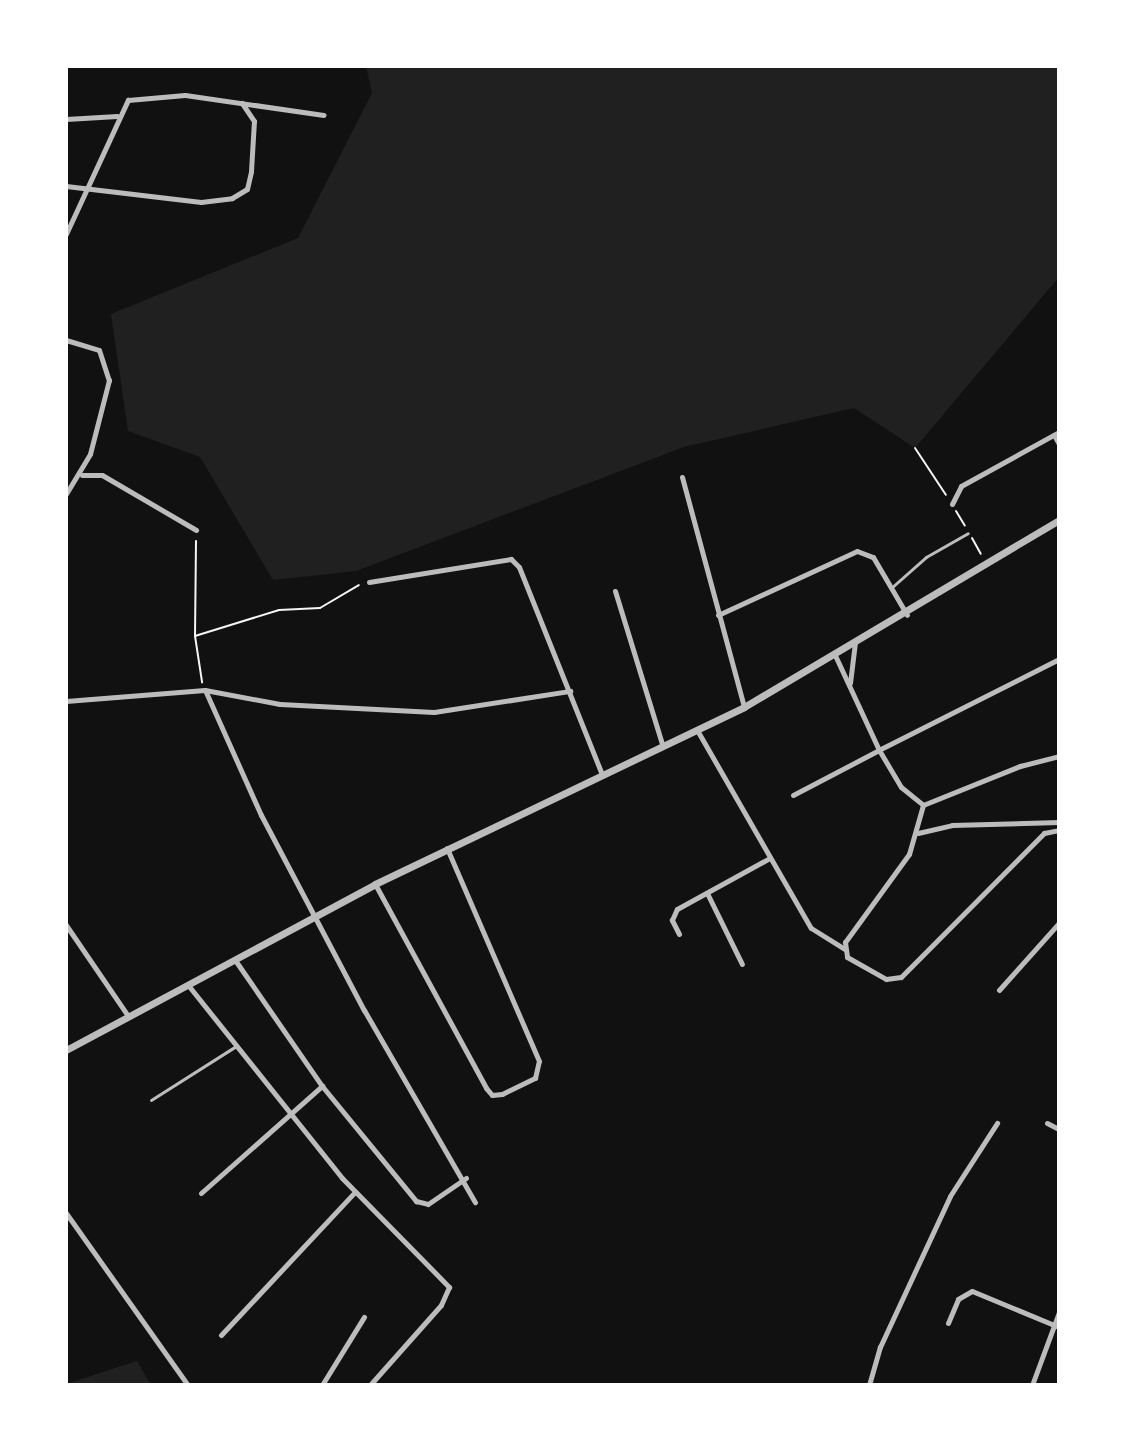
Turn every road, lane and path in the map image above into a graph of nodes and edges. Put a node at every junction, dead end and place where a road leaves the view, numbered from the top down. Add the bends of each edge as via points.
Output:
1 (241, 102) junction
2 (324, 115) dead end
3 (117, 116) junction
4 (66, 119) edge
5 (66, 186) edge
6 (86, 187) junction
7 (66, 234) edge
8 (66, 340) edge
9 (1057, 434) edge
10 (1059, 444) edge
11 (81, 475) junction
12 (682, 477) dead end
13 (66, 494) edge
14 (952, 504) dead end
15 (1059, 520) edge
16 (196, 530) joint
17 (968, 533) dead end
18 (369, 582) joint
19 (891, 588) junction
20 (615, 591) dead end
21 (718, 615) junction
22 (907, 615) junction
23 (195, 636) junction
24 (855, 644) junction
25 (835, 655) junction
26 (1059, 659) edge
27 (850, 683) junction
28 (205, 690) junction
29 (570, 691) junction
30 (66, 701) edge
31 (744, 707) junction
32 (696, 729) junction
33 (662, 744) junction
34 (879, 750) junction
35 (1059, 756) edge
36 (602, 775) junction
37 (793, 795) dead end
38 (923, 805) junction
39 (1059, 822) edge
40 (1059, 830) edge
41 (918, 833) junction
42 (447, 848) junction
43 (768, 859) junction
44 (375, 884) junction
45 (707, 893) junction
46 (316, 918) junction
47 (1059, 923) edge
48 (66, 925) edge
49 (679, 934) dead end
50 (844, 949) junction
51 (235, 960) junction
52 (742, 964) dead end
53 (187, 984) junction
54 (999, 990) dead end
55 (128, 1016) junction
56 (236, 1046) junction
57 (66, 1050) edge
58 (322, 1086) junction
59 (151, 1100) dead end
60 (290, 1112) junction
61 (997, 1123) dead end
62 (1047, 1123) dead end
63 (1059, 1129) edge
64 (466, 1178) junction
65 (201, 1193) dead end
66 (354, 1193) junction
67 (475, 1202) dead end
68 (66, 1213) edge
69 (1059, 1312) edge
70 (364, 1317) dead end
71 (948, 1323) dead end
72 (1056, 1326) edge
73 (221, 1335) dead end
74 (188, 1385) edge
75 (322, 1385) edge
76 (370, 1385) edge
77 (869, 1385) edge
78 (1032, 1385) edge

1 - 2 street
1 - 3 street via 185,95 128,100
1 - 6 street via 254,121 251,171 247,189 232,198 201,202
3 - 4 street
3 - 6 street
5 - 6 street
6 - 7 street
8 - 11 street via 99,350 109,368 99,424
9 - 10 street
9 - 14 street via 961,486
11 - 13 street
11 - 16 street via 102,475
12 - 21 street
15 - 22 street
16 - 23 path
17 - 19 lane via 926,557
18 - 23 path via 320,608 279,610
18 - 29 street via 511,559
19 - 21 street via 873,557 857,551
19 - 22 street
20 - 33 street
21 - 31 street
22 - 24 street
23 - 28 path
24 - 25 street
24 - 27 street
25 - 27 street
25 - 31 street
26 - 34 street
27 - 34 street
28 - 29 street via 280,704 434,712
28 - 30 street
28 - 46 street
29 - 36 street
31 - 32 street
32 - 33 street
32 - 43 street
33 - 36 street
34 - 37 street
34 - 38 street via 901,787
35 - 38 street
36 - 42 street
38 - 41 street
39 - 41 street via 952,825
40 - 50 street via 1044,833 895,981 847,957
41 - 50 street
42 - 44 street
42 - 44 street via 539,1061 535,1078 502,1094 492,1095 486,1088
43 - 45 street
43 - 50 street via 811,928
44 - 46 street
45 - 49 street via 677,909 672,920
45 - 52 street
46 - 51 street
46 - 64 street via 364,1010
47 - 54 street
48 - 55 street
51 - 53 street
51 - 58 street
53 - 55 street
53 - 56 street
55 - 57 street
56 - 59 lane
56 - 60 street
58 - 60 street
58 - 64 street via 416,1201 428,1204
60 - 65 street
60 - 66 street
61 - 77 street via 950,1196 880,1347
62 - 63 street
64 - 67 street
66 - 73 street
66 - 76 street via 449,1287 441,1305
68 - 74 street
69 - 72 street
70 - 75 street
71 - 72 street via 958,1299 972,1291
72 - 78 street

